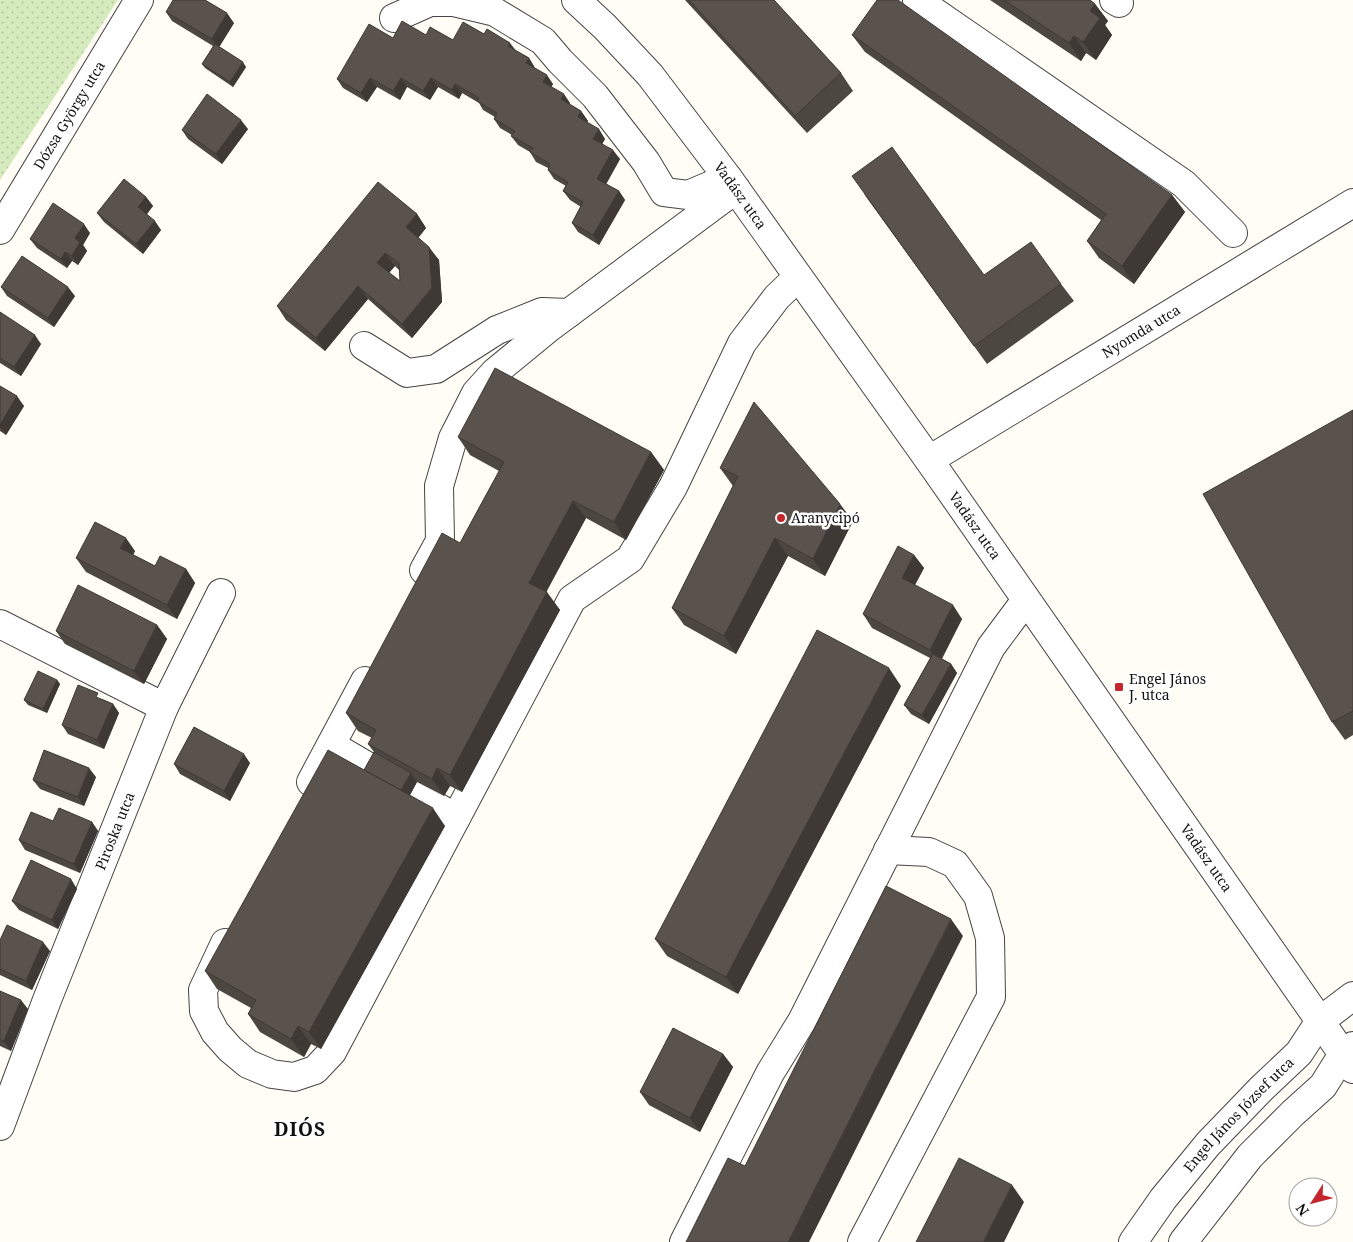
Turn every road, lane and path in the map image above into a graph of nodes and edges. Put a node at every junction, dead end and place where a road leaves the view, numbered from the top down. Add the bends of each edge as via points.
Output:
1 (139, 0) edge
2 (576, 0) edge
3 (918, 0) edge
4 (394, 18) dead end
5 (732, 183) junction
6 (1353, 203) edge
7 (0, 230) edge
8 (1233, 233) dead end
9 (798, 277) junction
10 (569, 313) junction
11 (364, 346) dead end
12 (929, 460) junction
13 (413, 592) edge
14 (221, 593) dead end
15 (1026, 600) junction
16 (0, 624) edge
17 (376, 660) edge
18 (164, 707) junction
19 (331, 745) junction
20 (298, 807) edge
21 (456, 818) junction
22 (888, 850) junction
23 (237, 921) edge
24 (1353, 996) edge
25 (1320, 1021) junction
26 (1350, 1056) edge
27 (0, 1126) edge
28 (684, 1242) edge
29 (862, 1242) edge
30 (1133, 1242) edge
31 (1183, 1242) edge

1 - 7 street, Dózsa György utca
2 - 5 street, Vadász utca via 650,75
3 - 8 street via 1184,184
4 - 5 street via 430,2 453,2 495,12 543,41 595,96 646,162 664,192 688,195
5 - 9 street, Vadász utca
5 - 10 street
6 - 12 street, Nyomda utca
9 - 12 street, Vadász utca
9 - 21 street via 777,297 742,343 672,486 630,559 572,599
10 - 11 street via 542,312 497,330 436,369 407,373
10 - 13 street via 495,372 476,394 453,438 439,486 440,541
12 - 15 street, Vadász utca
14 - 18 street, Piroska utca
15 - 22 street via 992,647
15 - 25 street, Vadász utca
16 - 18 street
17 - 19 street
18 - 27 street, Piroska utca
19 - 20 street
19 - 21 street
21 - 23 street via 332,1052 315,1070 294,1077 272,1074 248,1064 215,1032 204,1011 204,990
22 - 28 street via 802,1021 770,1072
22 - 29 street via 929,852 955,864 978,896 990,938 991,997
24 - 25 street, Engel János József utca
25 - 26 street, Vadász utca
25 - 30 street, Engel János József utca via 1299,1053 1208,1144
26 - 31 street via 1250,1156

